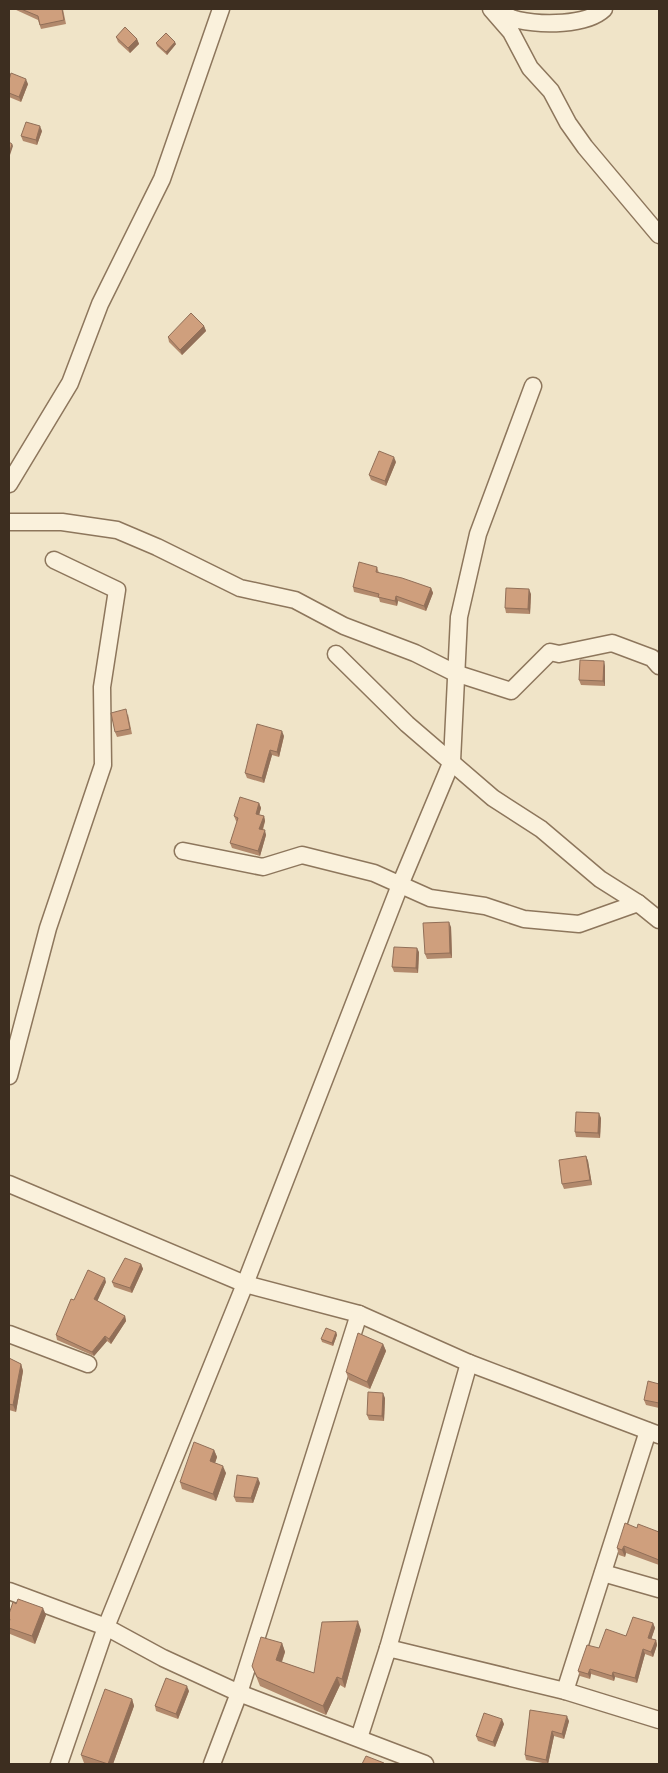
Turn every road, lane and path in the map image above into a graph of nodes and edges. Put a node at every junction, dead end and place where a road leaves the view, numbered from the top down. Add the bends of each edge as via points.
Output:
1 (221, 9) edge
2 (492, 9) edge
3 (607, 9) edge
4 (659, 234) edge
5 (533, 386) dead end
6 (9, 484) edge
7 (9, 522) edge
8 (54, 560) dead end
9 (336, 654) dead end
10 (659, 666) edge
11 (455, 673) junction
12 (452, 761) junction
13 (184, 851) dead end
14 (400, 885) junction
15 (638, 903) junction
16 (659, 920) edge
17 (9, 1075) edge
18 (9, 1184) edge
19 (245, 1284) junction
20 (359, 1314) junction
21 (9, 1334) edge
22 (468, 1363) junction
23 (88, 1364) dead end
24 (654, 1433) edge
25 (603, 1572) junction
26 (659, 1589) edge
27 (9, 1591) edge
28 (106, 1627) junction
29 (388, 1648) junction
30 (564, 1691) junction
31 (240, 1693) junction
32 (659, 1720) edge
33 (359, 1738) junction
34 (59, 1764) edge
35 (212, 1764) edge
36 (425, 1764) edge

1 - 6 street via 162,179 100,304 70,383
2 - 3 street via 517,20 570,23
2 - 4 street via 512,32 530,68 551,91 585,147
5 - 11 street via 478,534 459,617
7 - 11 street via 62,522 117,530 240,588 295,600 344,626 415,653
8 - 17 street via 117,590 102,686 103,765 48,928
9 - 12 street via 407,724
10 - 11 street via 652,658 612,643 559,654 550,652 511,691
11 - 12 street
12 - 14 street
12 - 15 street via 493,798 541,829 600,879
13 - 14 street via 263,867 302,855 374,873
14 - 15 street via 430,898 486,906 524,919 579,924
14 - 19 street
15 - 16 street
18 - 19 street
19 - 20 street
19 - 28 street
20 - 22 street
20 - 31 street
21 - 23 street
22 - 24 street
22 - 29 street
24 - 25 street
25 - 26 street
25 - 30 street
27 - 28 street
28 - 31 street via 162,1658
28 - 34 street
29 - 30 street
29 - 33 street
30 - 32 street
31 - 33 street
31 - 35 street
33 - 36 street

